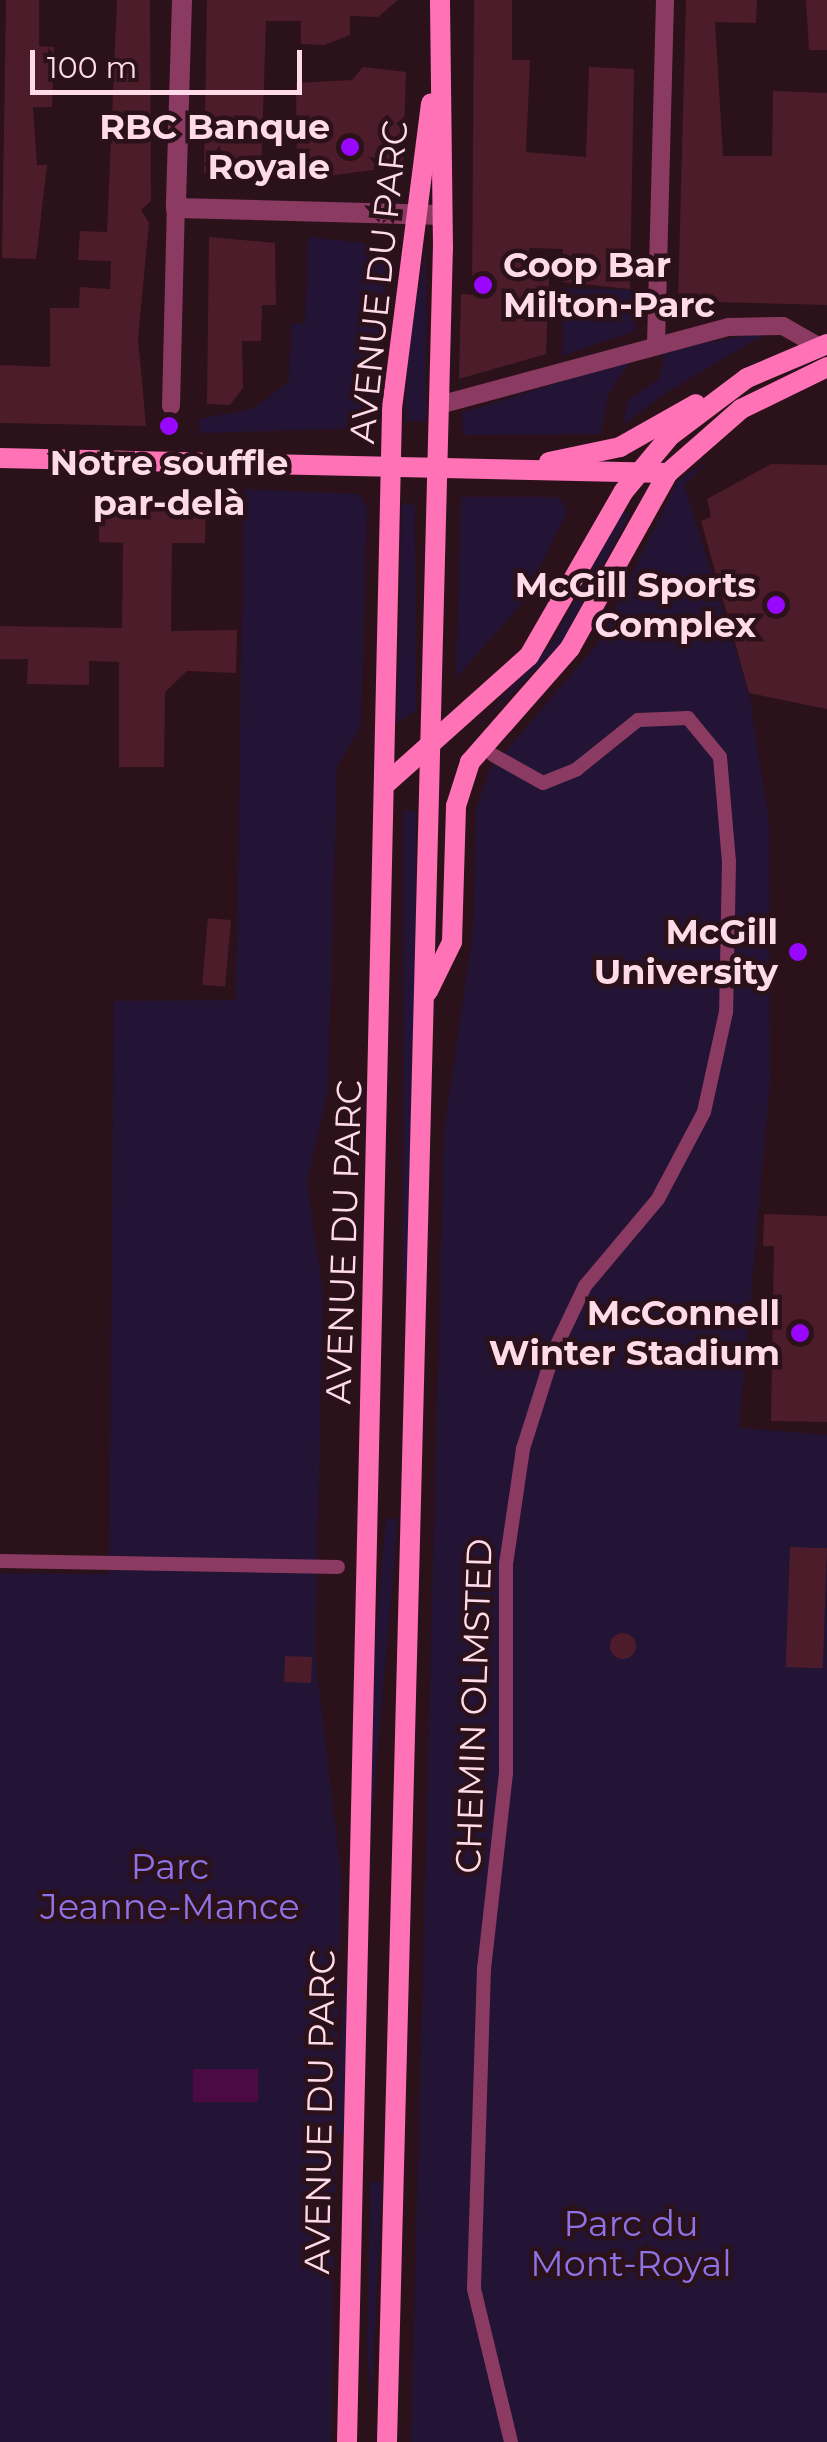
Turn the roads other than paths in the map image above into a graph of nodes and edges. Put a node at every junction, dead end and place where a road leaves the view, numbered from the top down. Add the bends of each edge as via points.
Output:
1 (182, 0) edge
2 (440, 0) edge
3 (665, 0) edge
4 (439, 48) junction
5 (176, 208) junction
6 (419, 214) junction
7 (442, 215) junction
8 (656, 344) junction
9 (822, 345) edge
10 (827, 367) edge
11 (722, 393) junction
12 (439, 405) junction
13 (171, 406) dead end
14 (0, 458) edge
15 (391, 461) junction
16 (437, 462) junction
17 (527, 465) junction
18 (668, 473) junction
19 (634, 477) junction
20 (431, 748) junction
21 (493, 755) dead end
22 (388, 782) junction
23 (424, 997) junction
24 (0, 1561) edge
25 (338, 1567) dead end
26 (347, 2442) edge
27 (387, 2442) edge
28 (511, 2442) edge

1 - 5 street
2 - 4 main road, AVENUE DU PARC
3 - 8 street
4 - 6 main road, AVENUE DU PARC
4 - 7 main road, AVENUE DU PARC
5 - 6 street
5 - 13 street
6 - 7 street
6 - 15 main road, AVENUE DU PARC via 395,362
7 - 12 main road, AVENUE DU PARC
8 - 9 street via 754,325 795,330
8 - 12 street
9 - 11 main road
10 - 18 main road via 741,409
11 - 17 main road via 616,449
11 - 19 main road
12 - 16 main road, AVENUE DU PARC
14 - 15 main road
15 - 16 main road
15 - 22 main road, AVENUE DU PARC
16 - 17 main road
16 - 20 main road, AVENUE DU PARC
17 - 19 main road
18 - 19 main road
18 - 23 main road via 570,648 470,762 456,806 452,942
19 - 20 main road via 537,646
20 - 22 main road
20 - 23 main road, AVENUE DU PARC
21 - 28 street, CHEMIN OLMSTED via 543,783 577,770 638,720 688,718 720,757 729,861 726,1012 704,1112 658,1199 586,1286 554,1351 523,1449 506,1564 506,1774 484,1968 474,2288
22 - 26 main road, AVENUE DU PARC
23 - 27 main road, AVENUE DU PARC
24 - 25 street

